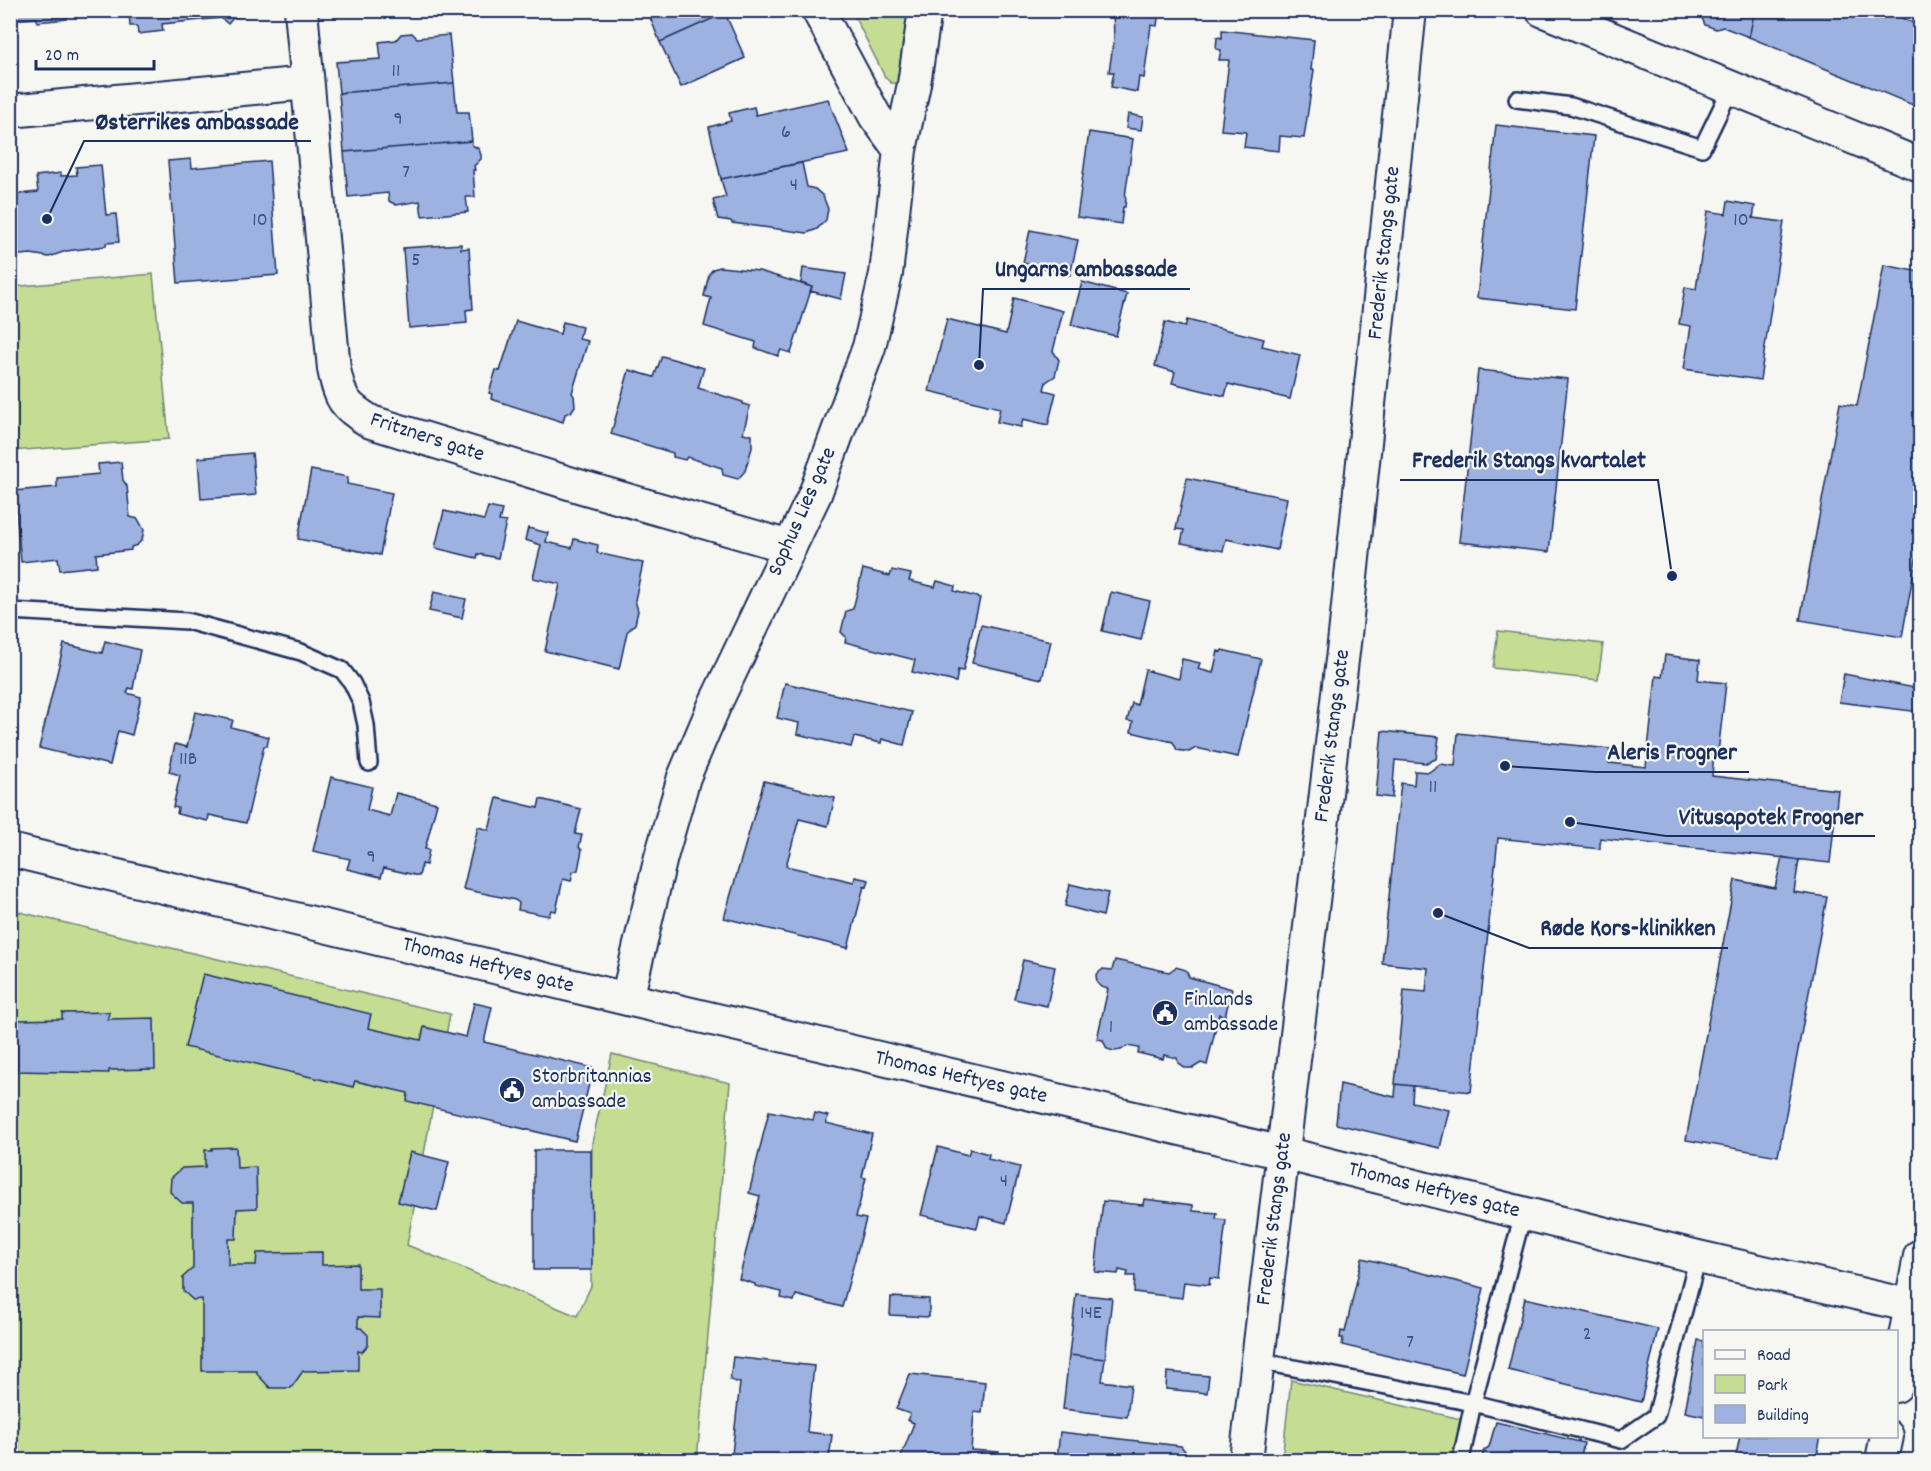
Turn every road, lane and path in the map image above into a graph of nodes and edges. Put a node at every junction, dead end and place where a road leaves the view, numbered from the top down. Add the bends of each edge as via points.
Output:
1 (301, 10) edge
2 (818, 10) edge
3 (925, 10) edge
4 (1410, 10) edge
5 (1542, 10) edge
6 (307, 83) junction
7 (1731, 88) junction
8 (1517, 99) dead end
9 (10, 111) edge
10 (900, 150) junction
11 (1920, 165) edge
12 (790, 547) junction
13 (10, 611) edge
14 (369, 763) dead end
15 (10, 850) edge
16 (627, 999) junction
17 (1283, 1153) junction
18 (1523, 1214) junction
19 (1920, 1256) edge
20 (1698, 1257) junction
21 (1912, 1306) junction
22 (1258, 1361) junction
23 (1898, 1376) edge
24 (1473, 1403) junction
25 (1887, 1438) edge
26 (1246, 1461) edge
27 (1461, 1461) edge
28 (1882, 1461) edge

1 - 6 street, Fritzners gate
2 - 10 street via 875,116
3 - 10 street, Sophus Lies gate
4 - 17 street, Frederik Stangs gate via 1345,635
5 - 7 street
6 - 9 street
6 - 12 street, Fritzners gate via 334,369 339,392 351,410 371,422
7 - 8 lane via 1702,148 1571,106
7 - 11 street
10 - 12 street, Sophus Lies gate via 886,274 868,347 815,494
12 - 16 street, Sophus Lies gate via 684,777
13 - 14 lane via 187,621 301,652 342,670 352,683 366,725
15 - 16 street, Thomas Heftyes gate
16 - 17 street, Thomas Heftyes gate
17 - 18 street, Thomas Heftyes gate
17 - 22 street, Frederik Stangs gate
18 - 20 street, Thomas Heftyes gate
18 - 24 lane
19 - 21 street
20 - 21 street, Thomas Heftyes gate
20 - 24 lane via 1656,1416 1621,1440
21 - 23 street
22 - 24 lane
22 - 26 street, Frederik Stangs gate
24 - 27 lane
25 - 28 street

